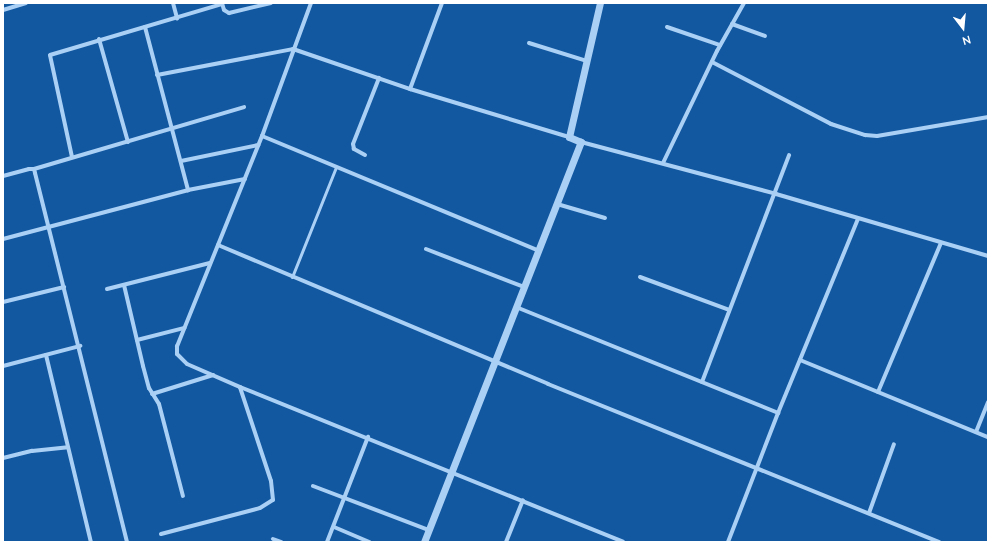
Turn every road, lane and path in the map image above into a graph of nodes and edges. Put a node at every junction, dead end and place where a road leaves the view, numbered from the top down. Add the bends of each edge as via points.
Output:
1 (26, 3) edge
2 (173, 3) edge
3 (222, 3) edge
4 (271, 3) edge
5 (311, 3) edge
6 (442, 3) edge
7 (600, 3) edge
8 (744, 3) edge
9 (3, 10) edge
10 (177, 18) junction
11 (732, 24) junction
12 (144, 27) junction
13 (668, 27) dead end
14 (765, 36) dead end
15 (99, 39) junction
16 (530, 43) dead end
17 (720, 45) junction
18 (293, 49) junction
19 (587, 61) junction
20 (712, 62) junction
21 (157, 75) junction
22 (379, 78) junction
23 (410, 89) junction
24 (244, 107) dead end
25 (988, 117) edge
26 (173, 129) junction
27 (262, 136) junction
28 (569, 137) junction
29 (128, 142) junction
30 (581, 142) junction
31 (258, 145) junction
32 (365, 155) dead end
33 (789, 155) dead end
34 (72, 157) junction
35 (181, 161) junction
36 (663, 163) junction
37 (336, 167) junction
38 (34, 169) junction
39 (3, 176) edge
40 (244, 179) junction
41 (188, 190) junction
42 (776, 194) junction
43 (557, 204) junction
44 (605, 218) dead end
45 (858, 220) junction
46 (49, 226) junction
47 (3, 239) edge
48 (941, 243) junction
49 (218, 245) junction
50 (426, 249) dead end
51 (539, 250) junction
52 (988, 256) edge
53 (210, 263) junction
54 (292, 277) junction
55 (640, 277) dead end
56 (124, 285) junction
57 (64, 287) junction
58 (524, 287) junction
59 (107, 289) dead end
60 (3, 302) edge
61 (516, 308) junction
62 (729, 310) junction
63 (184, 328) junction
64 (137, 340) junction
65 (80, 346) junction
66 (46, 355) junction
67 (800, 360) junction
68 (495, 361) junction
69 (3, 366) edge
70 (214, 375) junction
71 (702, 382) junction
72 (240, 387) junction
73 (878, 392) junction
74 (152, 394) junction
75 (988, 402) edge
76 (778, 413) junction
77 (976, 432) junction
78 (368, 437) junction
79 (988, 437) edge
80 (894, 444) dead end
81 (68, 447) junction
82 (3, 458) edge
83 (757, 468) junction
84 (452, 471) junction
85 (313, 486) dead end
86 (184, 496) dead end
87 (345, 499) junction
88 (523, 500) junction
89 (869, 513) junction
90 (334, 527) junction
91 (429, 530) junction
92 (161, 534) dead end
93 (273, 539) dead end
94 (91, 542) edge
95 (127, 542) edge
96 (281, 542) edge
97 (327, 542) edge
98 (370, 542) edge
99 (424, 542) edge
100 (506, 542) edge
101 (623, 542) edge
102 (728, 542) edge
103 (939, 542) edge

1 - 9 street
2 - 10 street
3 - 4 street via 224,10 229,13
3 - 10 street
5 - 18 street
6 - 23 street
7 - 19 street
8 - 11 street
10 - 12 street
11 - 14 street
11 - 17 street
12 - 15 street
12 - 21 street
13 - 17 street
15 - 29 street
15 - 34 street via 50,55
16 - 19 street
17 - 20 street
18 - 21 street
18 - 22 street
18 - 27 street
19 - 28 street
20 - 25 street via 831,124 864,135 877,136
20 - 36 street
21 - 26 street
22 - 23 street
22 - 32 street via 353,144 354,149
23 - 28 street
24 - 26 street
26 - 29 street
26 - 35 street
27 - 31 street
27 - 37 street
28 - 30 street
29 - 34 street
30 - 36 street
30 - 43 street
31 - 35 street
31 - 40 street
33 - 42 street
34 - 38 street
35 - 41 street
36 - 42 street
37 - 51 street
37 - 54 lane
38 - 39 street
38 - 46 street
40 - 41 street
40 - 49 street
41 - 46 street
42 - 45 street
42 - 62 street
43 - 44 street
43 - 51 street
45 - 48 street
45 - 67 street
46 - 47 street
46 - 57 street
48 - 52 street
48 - 73 street
49 - 53 street
49 - 54 street
50 - 58 street
51 - 58 street
53 - 56 street
53 - 63 street
54 - 68 street
55 - 62 street
56 - 59 street
56 - 64 street
57 - 60 street
57 - 65 street
58 - 61 street
61 - 68 street
61 - 71 street
62 - 71 street
63 - 64 street
63 - 70 street via 177,346 180,360
64 - 74 street
65 - 66 street
65 - 95 street via 104,457
66 - 69 street
66 - 81 street
67 - 73 street
67 - 76 street
68 - 83 street
68 - 84 street
70 - 72 street
70 - 74 street
71 - 76 street
72 - 78 street
72 - 92 street via 271,481 273,500 260,508
73 - 77 street
74 - 86 street via 158,404
75 - 77 street
76 - 83 street
77 - 79 street
78 - 84 street
78 - 87 street
80 - 89 street
81 - 82 street via 32,451
81 - 94 street
83 - 89 street
83 - 102 street
84 - 88 street
84 - 91 street
85 - 87 street
87 - 90 street
87 - 91 street
88 - 100 street
88 - 101 street
89 - 103 street
90 - 97 street
90 - 98 street
91 - 99 street
93 - 96 street

